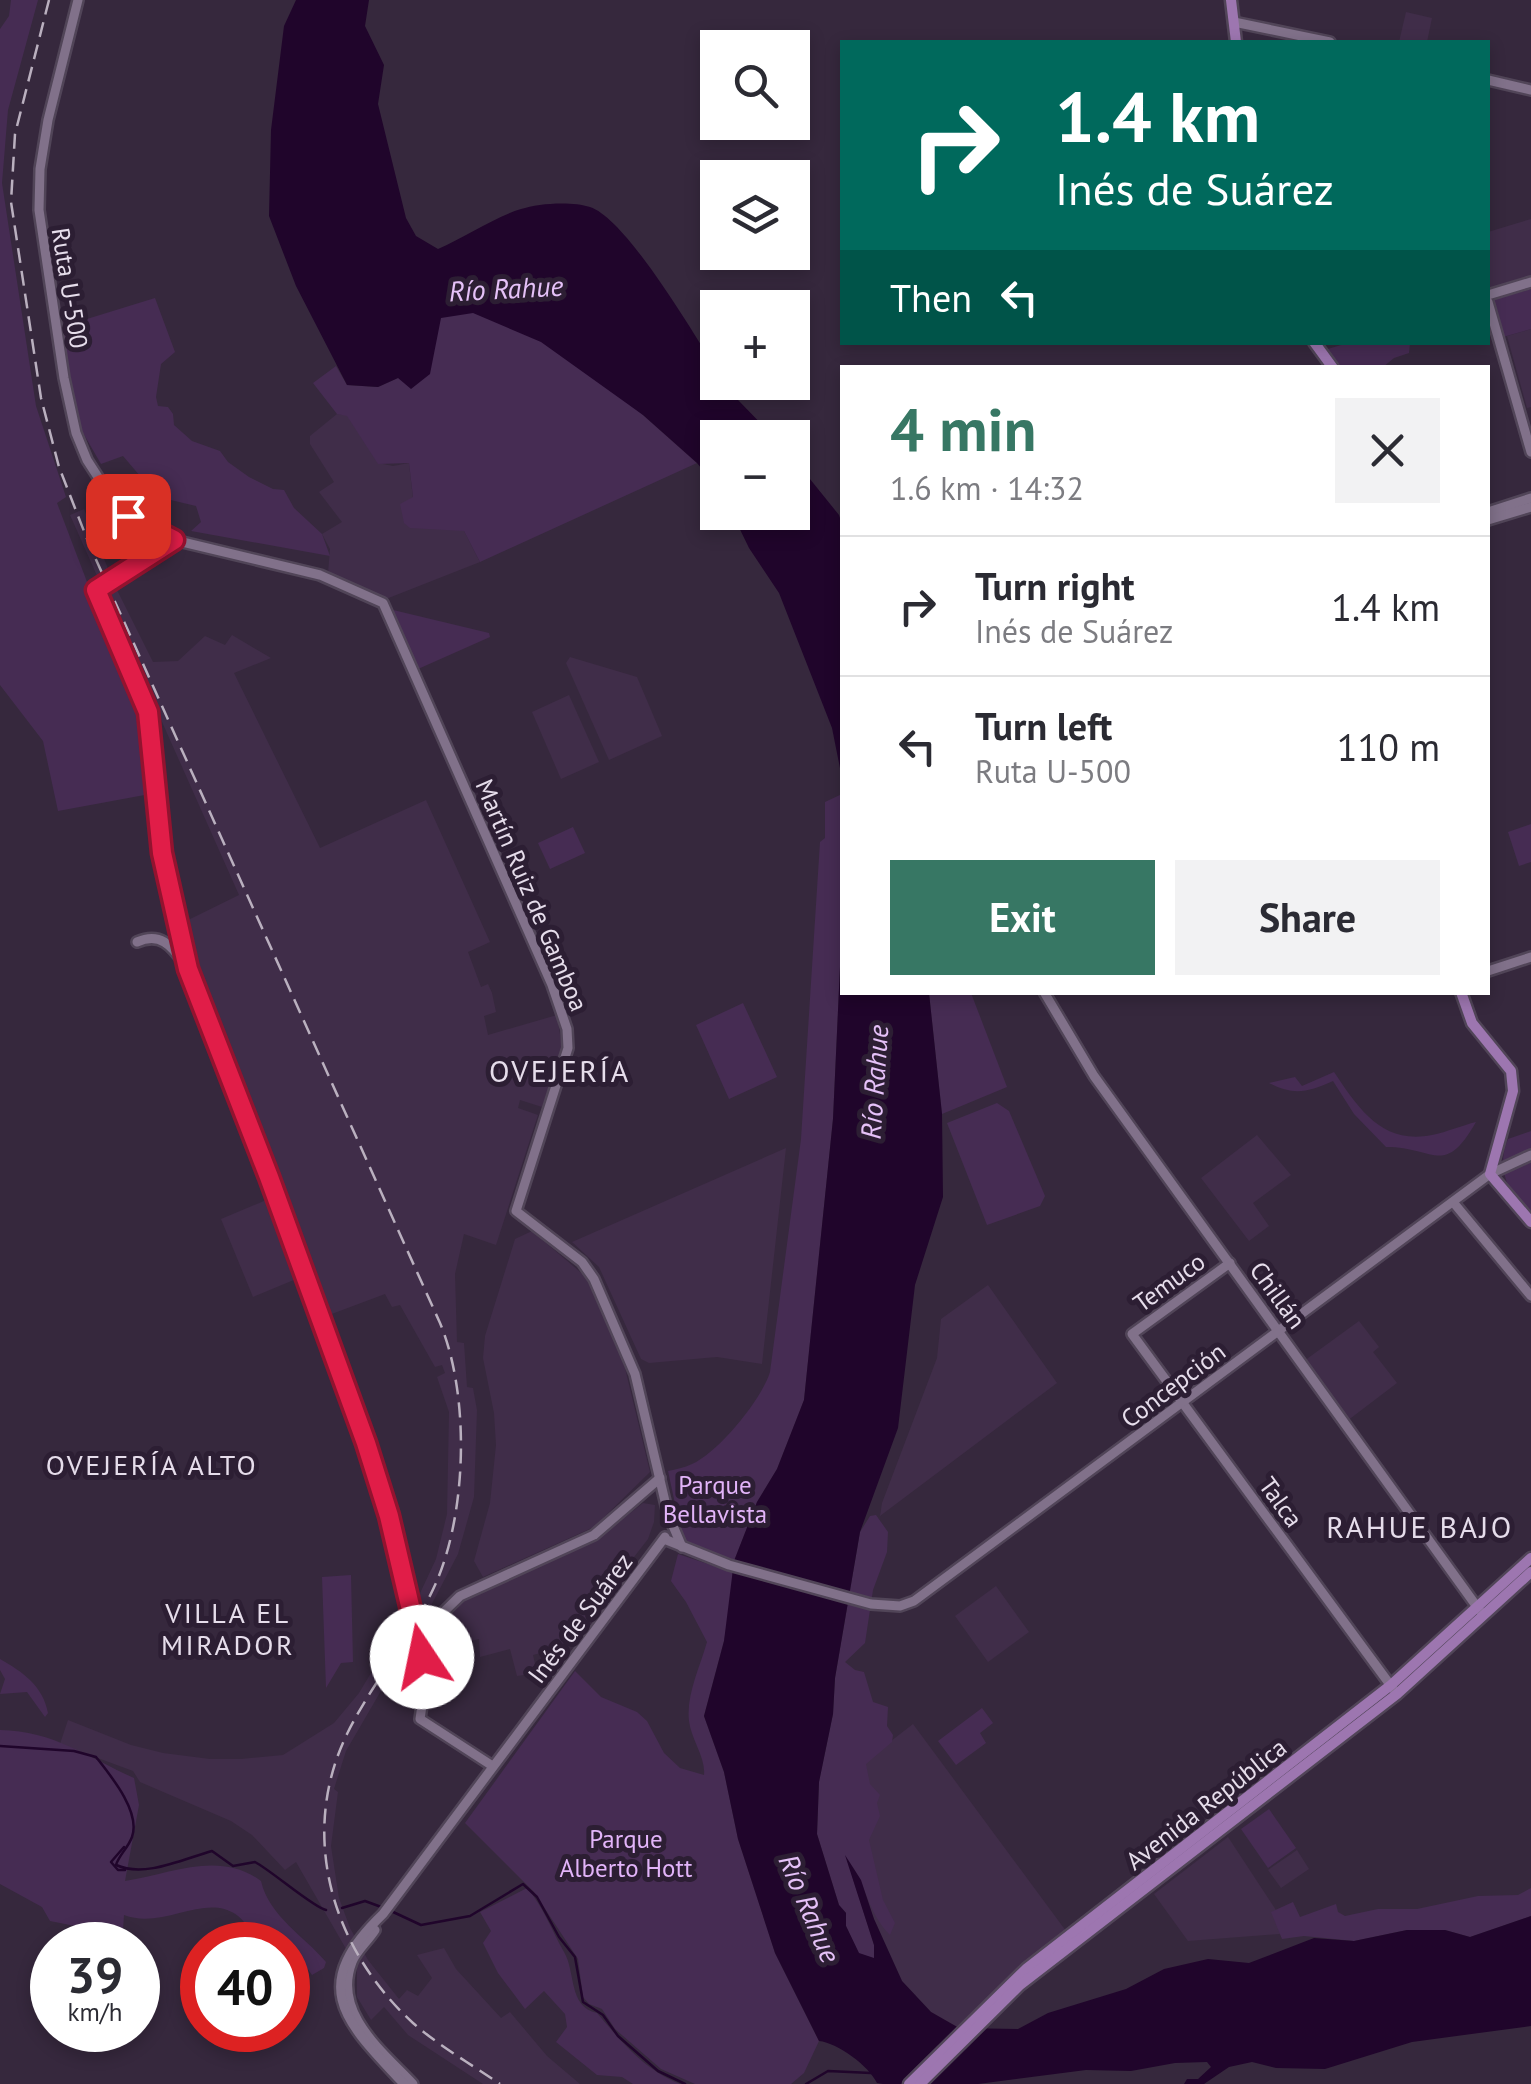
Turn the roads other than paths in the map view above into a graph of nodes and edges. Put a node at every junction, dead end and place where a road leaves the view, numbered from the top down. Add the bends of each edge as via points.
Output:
1 (78, 0) edge
2 (1231, 0) edge
3 (1234, 22) junction
4 (1236, 40) edge
5 (1320, 40) edge
6 (1490, 80) edge
7 (1531, 90) edge
8 (1531, 282) edge
9 (1490, 297) edge
10 (1490, 305) edge
11 (1531, 452) edge
12 (1531, 498) edge
13 (1531, 507) edge
14 (1490, 511) edge
15 (1490, 519) edge
16 (174, 540) junction
17 (137, 942) dead end
18 (1531, 957) edge
19 (188, 969) junction
20 (1490, 970) edge
21 (1046, 995) edge
22 (1461, 995) edge
23 (1531, 1155) edge
24 (1490, 1174) junction
25 (1453, 1202) junction
26 (1531, 1222) edge
27 (1230, 1262) junction
28 (1531, 1296) edge
29 (1279, 1331) junction
30 (1132, 1334) joint
31 (1182, 1402) junction
32 (660, 1478) junction
33 (668, 1514) junction
34 (664, 1539) junction
35 (682, 1547) junction
36 (1531, 1558) edge
37 (1531, 1572) edge
38 (1482, 1613) junction
39 (419, 1636) junction
40 (1394, 1689) junction
41 (492, 1766) junction
42 (988, 2011) junction
43 (382, 2055) junction
44 (404, 2084) edge
45 (413, 2084) edge
46 (909, 2084) edge
47 (920, 2084) edge

1 - 16 street, Ruta U-500 via 51,106 39,190 64,378 82,448 107,494 134,521
2 - 3 main road
3 - 4 main road
3 - 5 street
6 - 7 street
8 - 9 street
10 - 11 street
12 - 14 street
13 - 15 street
16 - 19 street via 96,590 148,712 162,853
16 - 32 street, Martín Ruiz de Gamboa via 320,575 383,603 568,1029 568,1048 516,1211 591,1273 636,1374
17 - 19 street via 165,941
18 - 20 street
19 - 39 street via 366,1443
21 - 27 street, Chillán via 1094,1076
22 - 24 main road via 1472,1024 1511,1071 1513,1091
23 - 24 street, Concepción
24 - 25 street, Concepción
24 - 26 main road
25 - 28 street
25 - 29 street, Concepción
27 - 29 street, Chillán
27 - 30 street, Temuco
29 - 31 street, Concepción
29 - 38 street, Chillán
30 - 31 street, Talca
31 - 35 street, Concepción via 914,1601 871,1604
31 - 40 street, Talca
32 - 33 street
32 - 39 street via 594,1535 460,1596
33 - 34 street, Inés de Suárez
33 - 35 street
34 - 35 street
34 - 41 street, Inés de Suárez
36 - 38 main road, Avenida República
37 - 38 main road, Avenida República
38 - 40 main road, Avenida República
39 - 41 street via 420,1719
40 - 42 main road, Avenida República
41 - 43 street, Inés de Suárez via 353,1960 348,1991 356,2019
42 - 46 main road, Avenida República
42 - 47 main road, Avenida República
43 - 44 street, Inés de Suárez
43 - 45 street, Inés de Suárez

